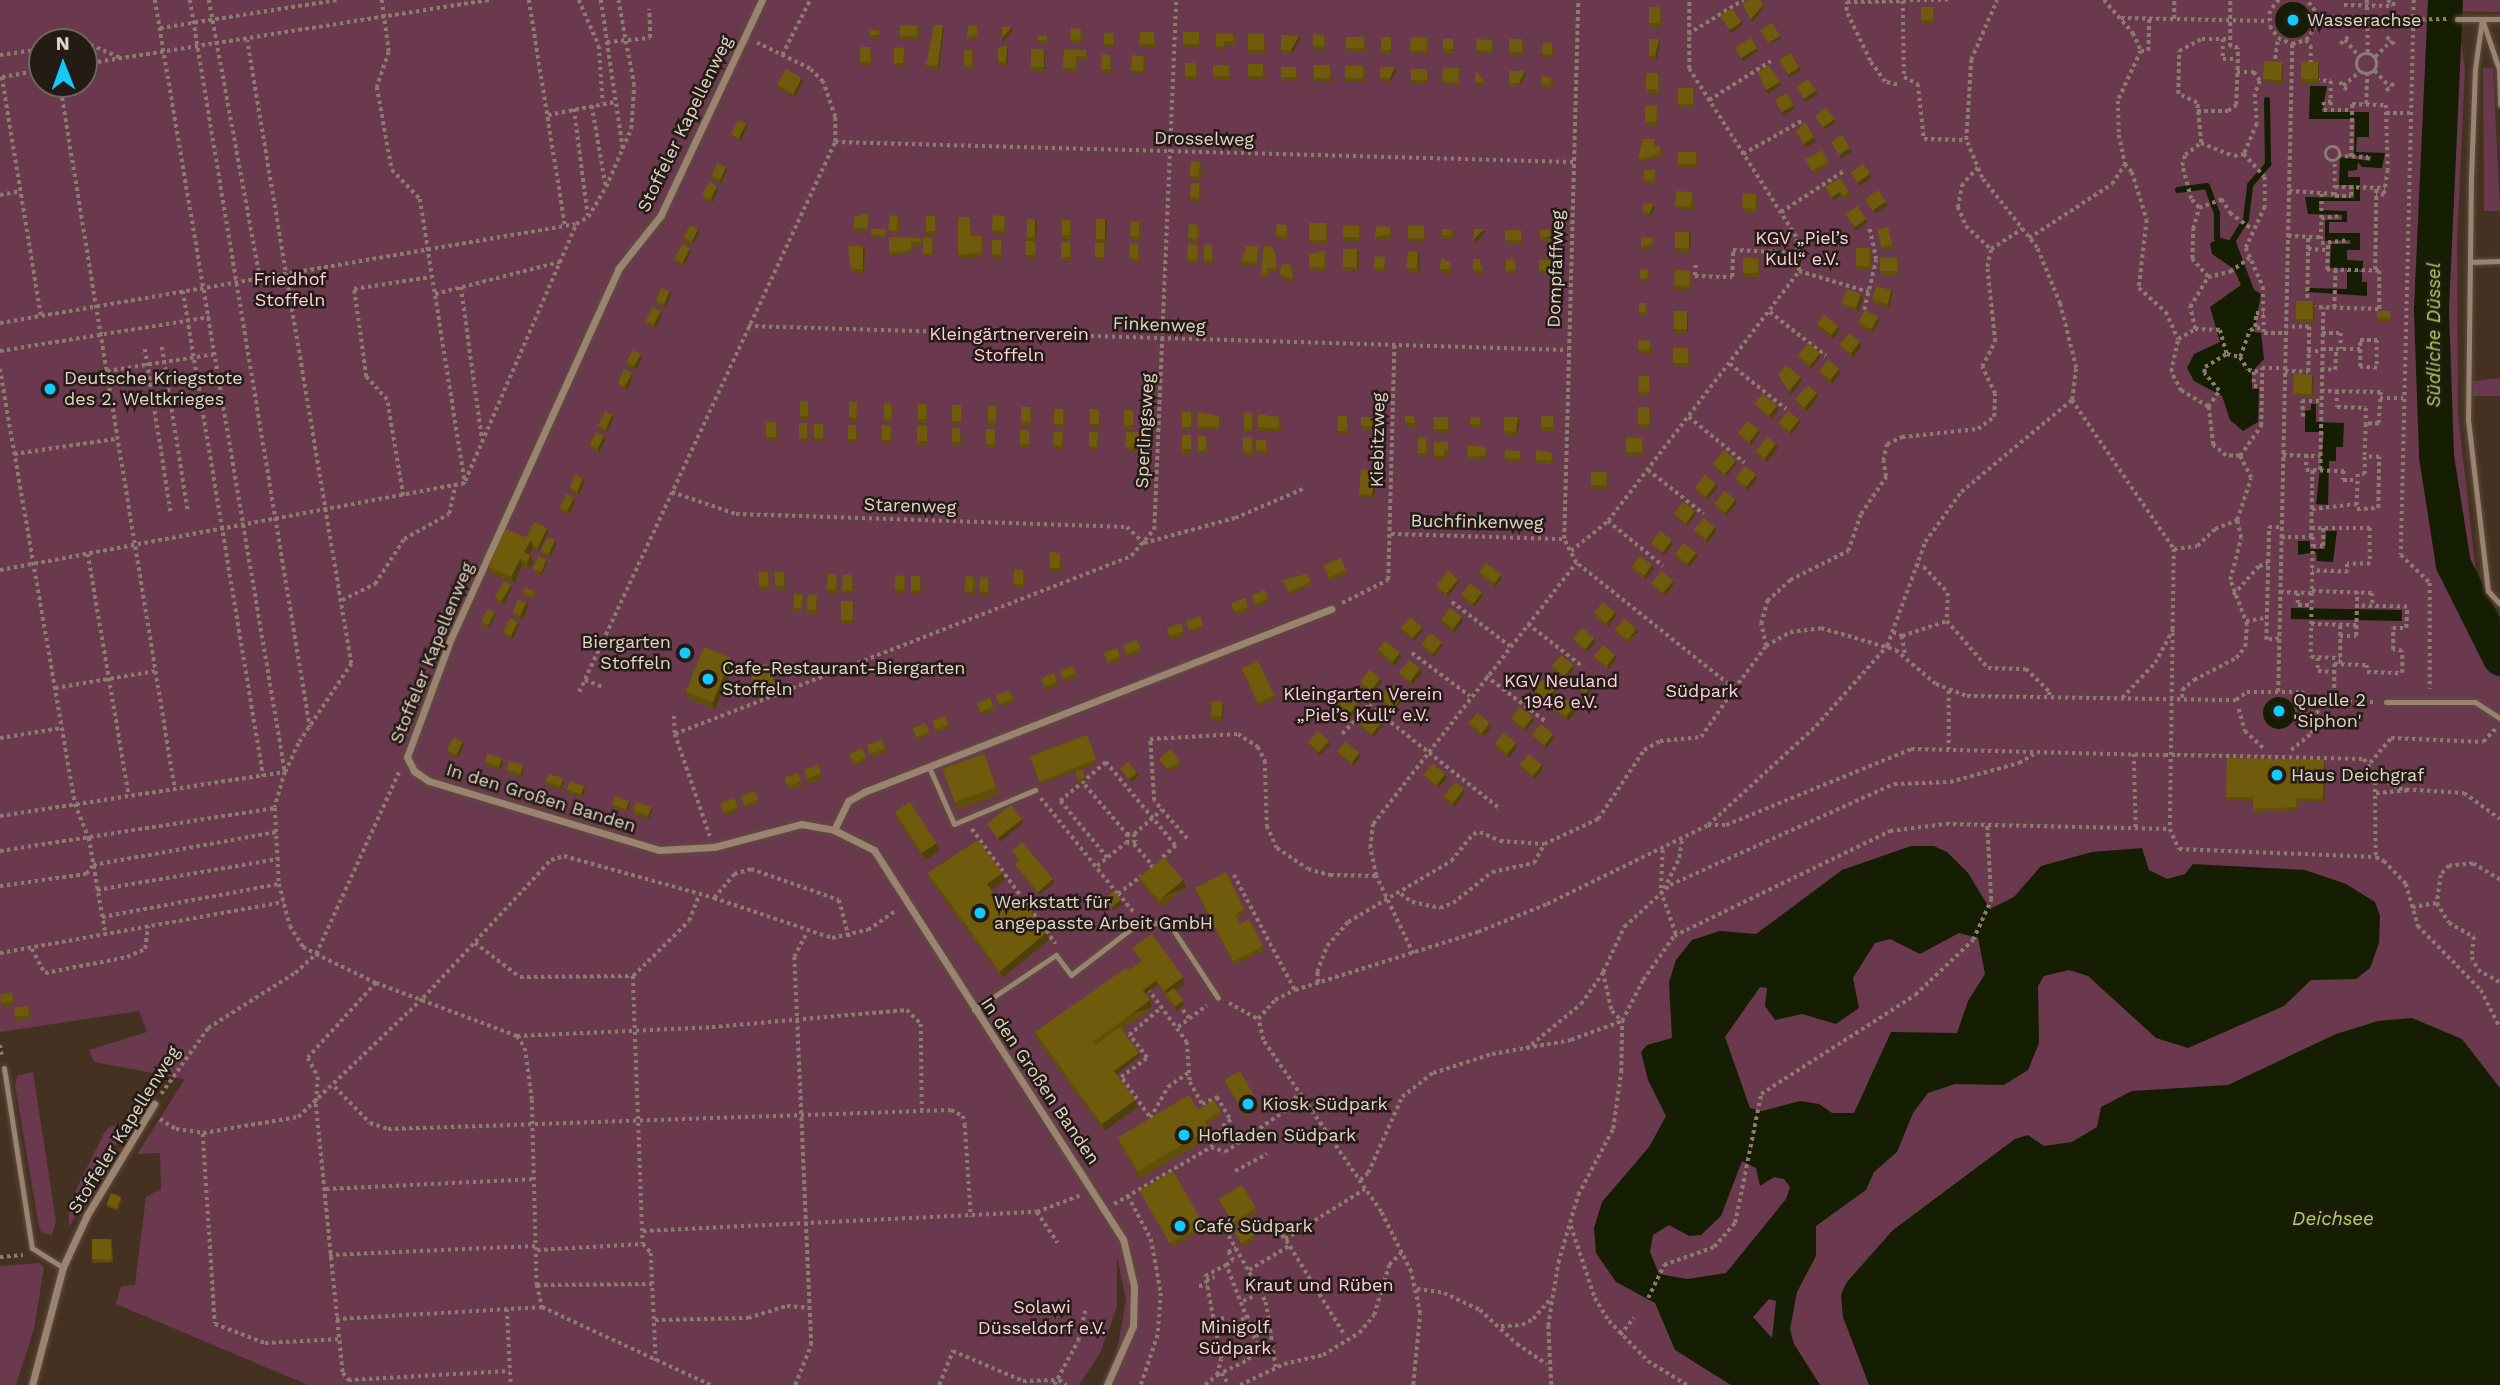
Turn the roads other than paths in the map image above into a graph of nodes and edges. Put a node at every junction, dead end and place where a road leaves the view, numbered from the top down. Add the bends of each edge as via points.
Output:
1 (762, 0) edge
2 (2457, 19) road end
3 (2482, 19) junction
4 (2500, 19) edge
5 (2500, 104) edge
6 (2500, 261) edge
7 (2470, 262) junction
8 (2500, 604) edge
9 (1331, 609) road end
10 (2386, 702) road end
11 (2500, 718) edge
12 (409, 764) joint
13 (929, 767) junction
14 (1035, 790) road end
15 (834, 830) junction
16 (1218, 998) road end
17 (974, 1010) junction
18 (4, 1068) dead end
19 (154, 1104) road end
20 (63, 1267) junction
21 (32, 1385) edge
22 (1107, 1385) edge

1 - 12 street, Stoffeler Kapellenweg via 661,215 619,268 451,638 408,748
2 - 3 lane
3 - 4 lane
3 - 5 lane via 2499,69
3 - 7 lane via 2475,69
6 - 7 lane
7 - 8 lane via 2468,419 2488,590
9 - 13 street
10 - 11 lane via 2474,702
12 - 15 street, In den Großen Banden via 429,781 659,850 715,848 789,825
13 - 14 lane via 954,824
13 - 15 street via 848,801
15 - 17 street, In den Großen Banden via 874,850
16 - 17 lane via 1170,925 1141,921 1071,975 1056,955
17 - 22 street, In den Großen Banden via 1106,1208 1129,1259 1134,1303 1128,1344
18 - 20 lane via 36,1253
19 - 20 street, Stoffeler Kapellenweg via 87,1215
20 - 21 street, Stoffeler Kapellenweg

